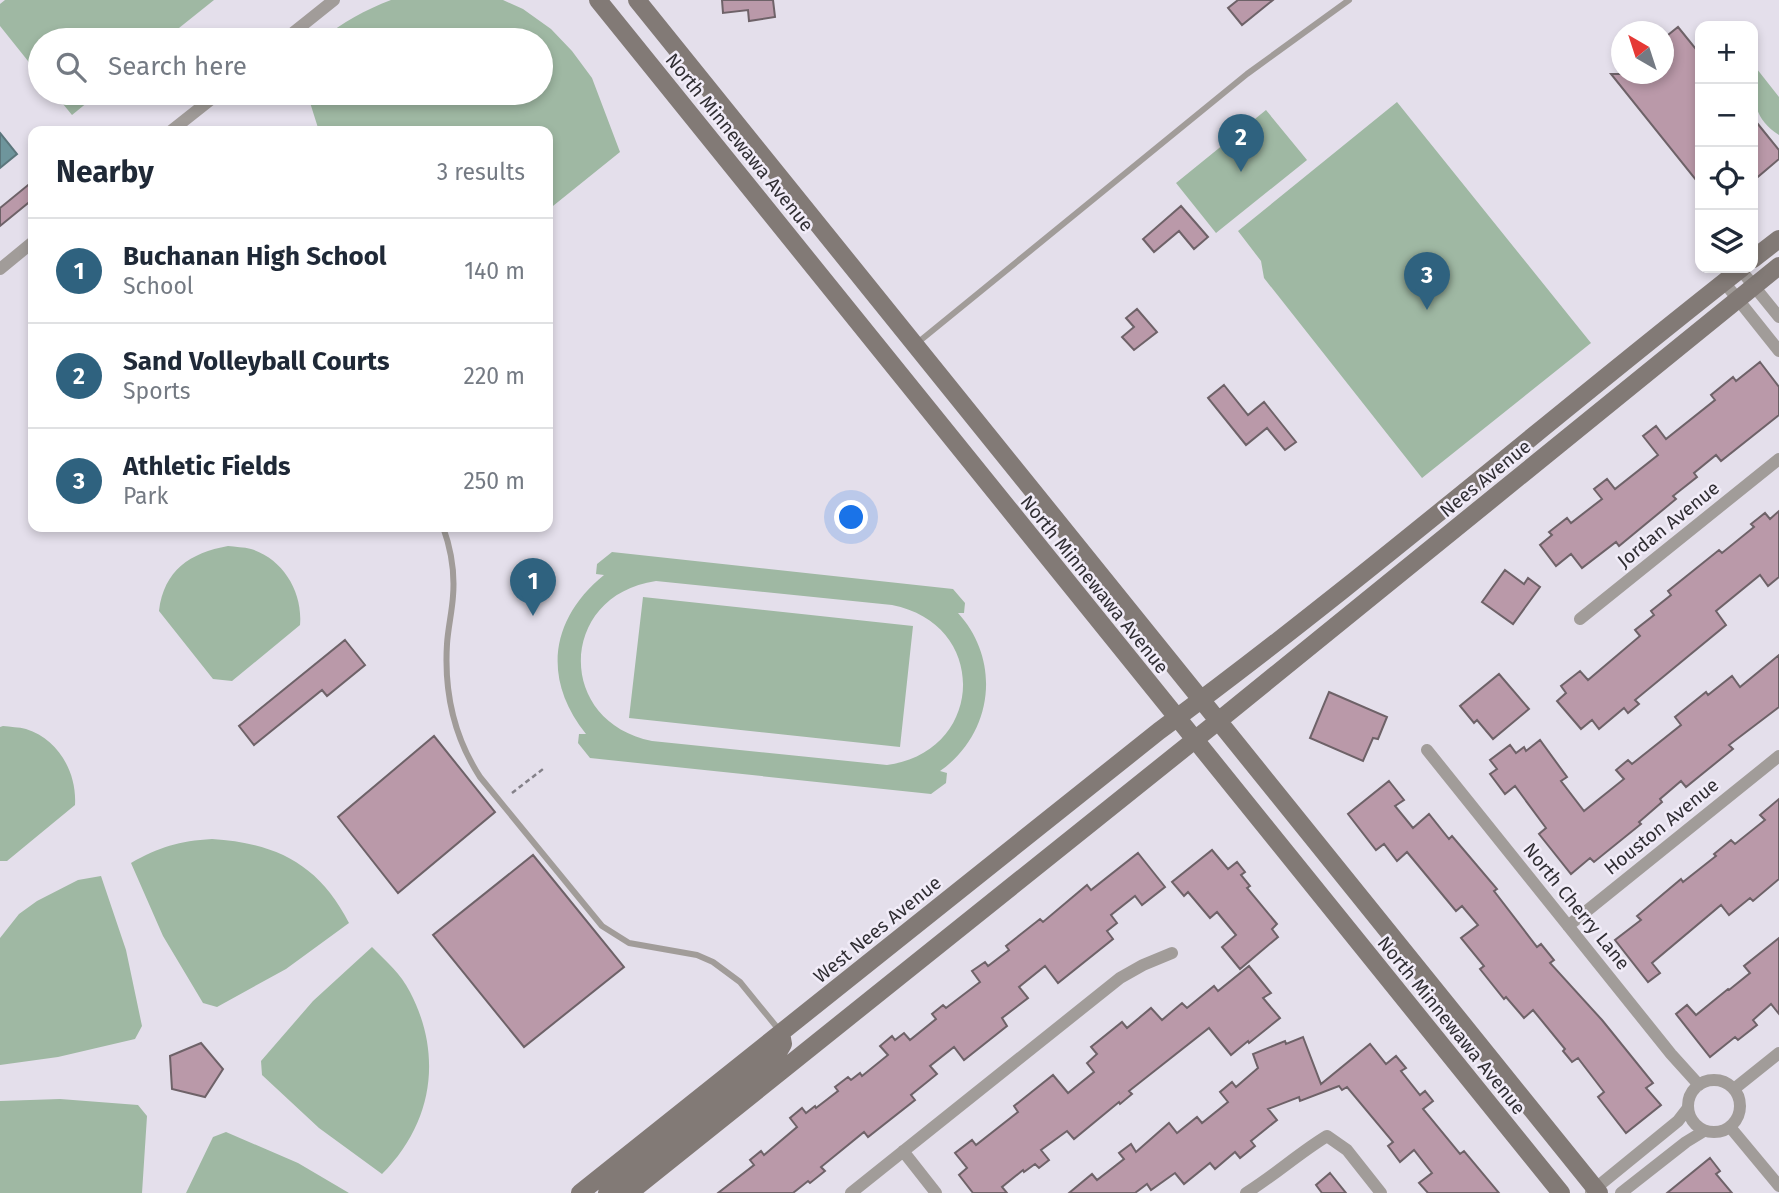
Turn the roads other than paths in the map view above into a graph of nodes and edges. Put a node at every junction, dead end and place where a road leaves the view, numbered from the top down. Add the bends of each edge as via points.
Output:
1 (334, 0) edge
2 (598, 0) edge
3 (637, 0) edge
4 (1349, 0) edge
5 (299, 28) edge
6 (204, 105) edge
7 (177, 126) edge
8 (1779, 239) edge
9 (28, 246) edge
10 (1758, 255) edge
11 (1779, 266) edge
12 (0, 269) edge
13 (1735, 273) edge
14 (1748, 273) edge
15 (1724, 282) junction
16 (1754, 286) junction
17 (1738, 299) junction
18 (1779, 317) edge
19 (914, 345) junction
20 (1779, 351) edge
21 (891, 364) junction
22 (1779, 460) edge
23 (444, 532) edge
24 (1580, 619) dead end
25 (1201, 701) junction
26 (1177, 718) junction
27 (1217, 722) junction
28 (1194, 740) junction
29 (1427, 750) dead end
30 (1779, 756) edge
31 (1568, 926) junction
32 (1172, 953) dead end
33 (781, 1033) junction
34 (1779, 1053) edge
35 (1699, 1085) junction
36 (1734, 1089) junction
37 (1688, 1108) junction
38 (1730, 1127) junction
39 (1704, 1130) junction
40 (903, 1151) junction
41 (1779, 1186) edge
42 (1594, 1191) edge
43 (580, 1193) edge
44 (607, 1193) edge
45 (629, 1193) edge
46 (851, 1193) edge
47 (936, 1193) edge
48 (1246, 1193) edge
49 (1381, 1193) edge
50 (1561, 1193) edge
51 (1621, 1193) edge

1 - 5 street
2 - 21 main road, North Minnewawa Avenue
3 - 19 main road, North Minnewawa Avenue
4 - 19 lane via 1247,74
6 - 7 street
8 - 10 main road, Nees Avenue
9 - 12 street
11 - 16 main road, Nees Avenue
13 - 15 main road, Nees Avenue
14 - 16 street
15 - 17 street
15 - 25 main road, Nees Avenue
16 - 17 main road, Nees Avenue
16 - 18 street
17 - 20 street
17 - 27 main road, Nees Avenue
19 - 21 main road
19 - 25 main road, North Minnewawa Avenue
21 - 26 main road, North Minnewawa Avenue
22 - 24 street, Jordan Avenue
23 - 33 lane via 453,575 448,691 454,722 480,777 603,926 629,943 713,962 740,982
25 - 26 main road, West Nees Avenue
25 - 27 main road, North Minnewawa Avenue
26 - 28 main road, North Minnewawa Avenue
26 - 33 main road, West Nees Avenue
27 - 28 main road
27 - 42 main road, North Minnewawa Avenue
28 - 45 main road
28 - 50 main road, North Minnewawa Avenue
29 - 31 street, North Cherry Lane
30 - 31 street, Houston Avenue
31 - 35 street, North Cherry Lane
32 - 40 street via 1120,978
33 - 43 main road, West Nees Avenue
33 - 44 main road via 783,1044 776,1056
34 - 36 street
35 - 36 street via 1718,1080
35 - 37 street
36 - 38 street via 1741,1106
37 - 39 street via 1693,1122
37 - 42 street
38 - 39 street via 1718,1132
38 - 41 street
39 - 51 street
40 - 46 street
40 - 47 street
48 - 49 street via 1327,1136 1347,1150

